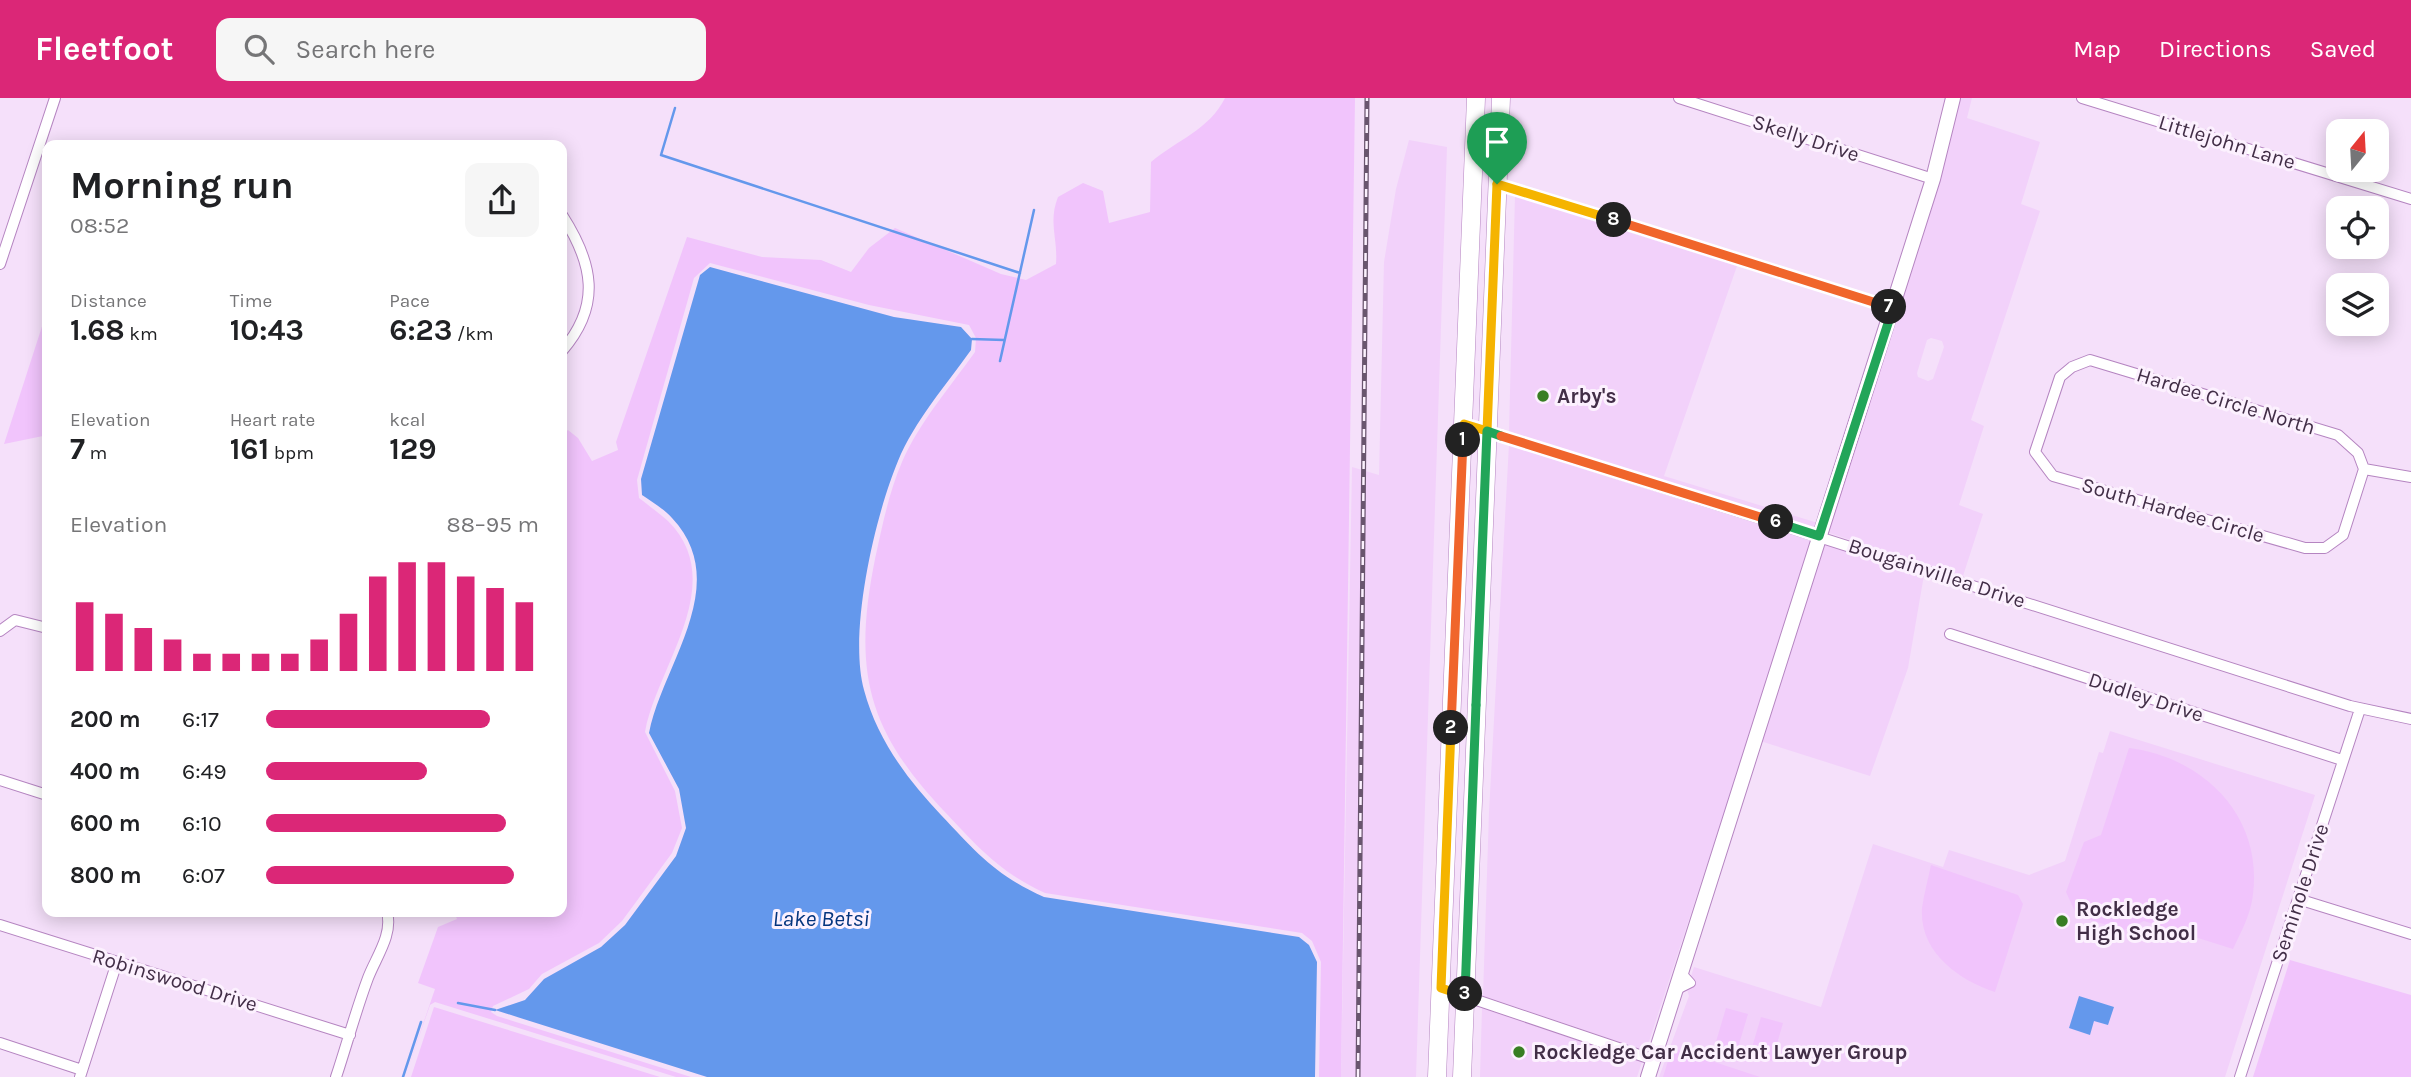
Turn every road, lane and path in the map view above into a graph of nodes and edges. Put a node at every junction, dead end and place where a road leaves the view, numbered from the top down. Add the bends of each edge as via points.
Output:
1 (55, 98) edge
2 (1476, 98) edge
3 (1501, 98) edge
4 (1679, 98) edge
5 (1953, 98) edge
6 (2082, 98) edge
7 (1475, 144) junction
8 (1933, 179) junction
9 (1497, 184) junction
10 (2411, 199) edge
11 (567, 224) edge
12 (0, 264) edge
13 (1892, 308) junction
14 (567, 346) edge
15 (2072, 367) joint
16 (1464, 424) junction
17 (1487, 431) junction
18 (2364, 469) junction
19 (2411, 477) edge
20 (1819, 536) junction
21 (42, 627) edge
22 (0, 631) edge
23 (1950, 634) dead end
24 (1453, 678) junction
25 (2360, 709) junction
26 (1476, 719) junction
27 (2411, 719) edge
28 (1450, 752) junction
29 (2343, 760) junction
30 (0, 780) edge
31 (1473, 789) junction
32 (42, 793) edge
33 (2298, 899) junction
34 (388, 917) edge
35 (0, 925) edge
36 (2411, 934) edge
37 (117, 962) junction
38 (1441, 988) junction
39 (1465, 996) junction
40 (350, 1035) junction
41 (0, 1043) edge
42 (1654, 1060) junction
43 (81, 1074) edge
44 (336, 1077) edge
45 (1437, 1077) edge
46 (1462, 1077) edge
47 (1648, 1077) edge
48 (2241, 1077) edge

1 - 12 street
2 - 7 main road
3 - 9 main road
4 - 8 street, Skelly Drive
5 - 8 street
6 - 10 street, Littlejohn Lane
7 - 9 main road via 1486,172
7 - 16 main road
8 - 13 street
9 - 13 street
9 - 17 main road
11 - 14 street via 585,256 589,282 587,313
13 - 20 street
15 - 18 street, Hardee Circle North via 2090,360 2338,435 2358,453
15 - 18 street, South Hardee Circle via 2060,377 2035,452 2053,476 2305,548 2325,548 2343,535
16 - 17 street, Bougainvillea Drive
16 - 24 main road
17 - 20 street, Bougainvillea Drive
17 - 26 main road
18 - 19 street
20 - 25 street, Bougainvillea Drive
20 - 42 street
21 - 22 street via 15,620
23 - 29 street, Dudley Drive
24 - 26 main road
24 - 28 main road
25 - 27 street, Bougainvillea Drive
25 - 29 street, Seminole Drive
26 - 31 main road
28 - 31 main road
28 - 38 main road
29 - 33 street, Seminole Drive
30 - 32 street
31 - 39 main road
33 - 36 street
33 - 48 street, Seminole Drive
34 - 40 street
35 - 37 street, Robinswood Drive
37 - 40 street, Robinswood Drive
37 - 43 street
38 - 39 street
38 - 45 main road
39 - 42 street
39 - 46 main road
40 - 44 street
41 - 43 street
42 - 47 street

